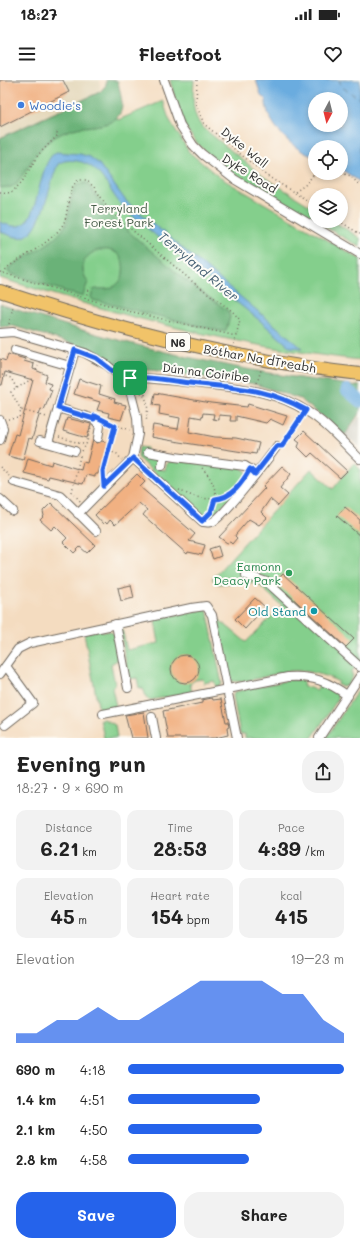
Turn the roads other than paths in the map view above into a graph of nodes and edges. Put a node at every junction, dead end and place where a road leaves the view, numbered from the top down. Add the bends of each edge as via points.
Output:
1 (164, 80) edge
2 (360, 254) edge
3 (0, 291) edge
4 (4, 332) edge
5 (15, 350) dead end
6 (75, 350) junction
7 (70, 366) junction
8 (360, 374) edge
9 (122, 378) junction
10 (58, 408) junction
11 (0, 420) edge
12 (98, 438) dead end
13 (0, 440) edge
14 (273, 448) road end
15 (75, 451) dead end
16 (148, 452) dead end
17 (164, 455) junction
18 (133, 458) junction
19 (360, 459) edge
20 (162, 466) dead end
21 (255, 474) junction
22 (14, 482) road end
23 (0, 499) edge
24 (13, 511) dead end
25 (78, 514) junction
26 (96, 530) dead end
27 (246, 575) dead end
28 (116, 624) junction
29 (6, 666) junction
30 (360, 666) edge
31 (0, 674) edge
32 (360, 676) edge
33 (128, 688) dead end
34 (228, 689) junction
35 (348, 696) junction
36 (151, 712) junction
37 (103, 714) dead end
38 (5, 724) dead end
39 (156, 738) edge
40 (237, 738) edge
41 (319, 738) edge

1 - 2 street, Dyke Road via 180,125 202,154 234,179
3 - 8 highway, Bóthar Na dTreabh / N6 via 157,338 264,360
4 - 6 street
5 - 7 street
6 - 7 street
6 - 9 street via 96,358
7 - 10 street
9 - 18 street via 133,397 137,417 138,430
9 - 19 street, Dún na Coiribe via 149,377 256,390 282,398 306,410 330,428
10 - 12 street via 94,419 100,426
10 - 15 street via 44,442
11 - 13 street via 3,428
14 - 21 street
16 - 17 street
17 - 20 street
17 - 21 street via 245,466
18 - 21 street via 202,521 208,523 213,522
18 - 25 street
22 - 25 street via 60,494
23 - 24 street
25 - 26 street
27 - 30 street via 267,582
28 - 29 street via 30,643 18,649
28 - 33 street
28 - 34 street via 206,606 212,615
29 - 31 street
29 - 38 street via 33,703
32 - 35 street
34 - 35 street via 297,676 328,682
34 - 36 street
34 - 40 street
35 - 41 street
36 - 37 street
36 - 39 street

